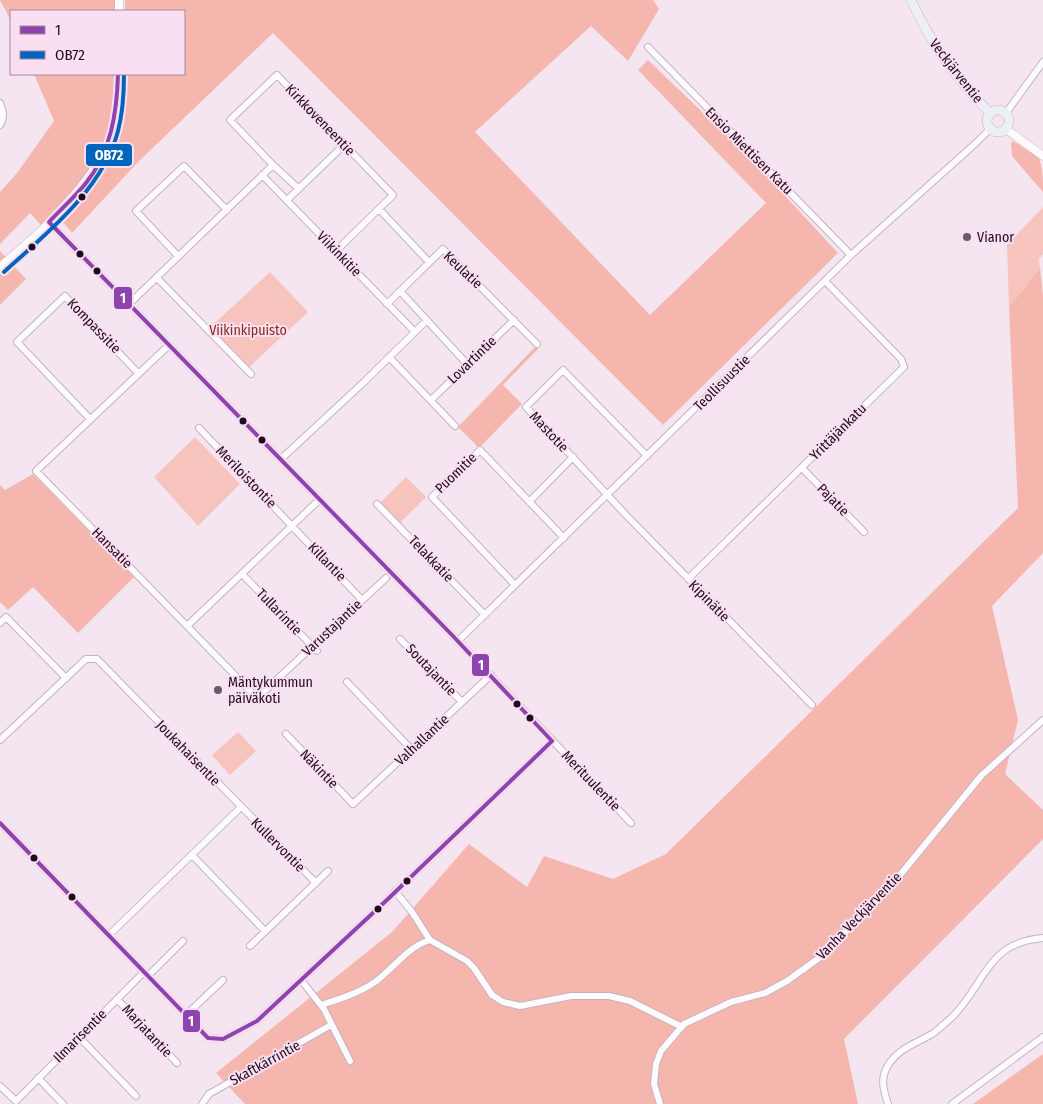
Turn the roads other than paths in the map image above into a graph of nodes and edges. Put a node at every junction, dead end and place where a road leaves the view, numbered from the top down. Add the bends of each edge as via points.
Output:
1 (910, 0) edge
2 (648, 47) dead end
3 (1043, 62) edge
4 (118, 75) edge
5 (0, 103) edge
6 (1006, 112) junction
7 (990, 113) junction
8 (0, 125) edge
9 (990, 129) junction
10 (1006, 129) junction
11 (344, 145) junction
12 (1043, 156) edge
13 (273, 165) junction
14 (262, 175) junction
15 (299, 189) junction
16 (287, 200) junction
17 (379, 209) junction
18 (227, 210) junction
19 (49, 222) junction
20 (337, 250) junction
21 (178, 256) junction
22 (851, 256) junction
23 (430, 262) junction
24 (0, 267) edge
25 (157, 278) junction
26 (825, 281) junction
27 (400, 291) junction
28 (129, 304) junction
29 (387, 304) junction
30 (427, 320) junction
31 (514, 320) junction
32 (415, 332) junction
33 (537, 344) dead end
34 (168, 346) junction
35 (389, 357) junction
36 (467, 364) junction
37 (138, 373) junction
38 (251, 374) dead end
39 (431, 400) junction
40 (90, 419) junction
41 (455, 426) dead end
42 (200, 428) dead end
43 (647, 456) junction
44 (573, 457) junction
45 (281, 459) junction
46 (802, 468) junction
47 (608, 495) junction
48 (319, 500) junction
49 (529, 502) junction
50 (377, 504) dead end
51 (291, 525) junction
52 (864, 532) dead end
53 (564, 538) junction
54 (242, 574) junction
55 (386, 578) dead end
56 (688, 579) junction
57 (515, 585) junction
58 (362, 600) junction
59 (485, 615) junction
60 (0, 622) edge
61 (187, 626) junction
62 (400, 639) dead end
63 (458, 641) junction
64 (315, 648) junction
65 (491, 675) junction
66 (66, 678) junction
67 (347, 682) dead end
68 (462, 702) junction
69 (812, 705) dead end
70 (1043, 720) edge
71 (286, 734) dead end
72 (0, 740) edge
73 (552, 741) junction
74 (412, 750) junction
75 (353, 804) joint
76 (241, 807) junction
77 (0, 823) edge
78 (631, 823) dead end
79 (192, 855) junction
80 (328, 871) dead end
81 (316, 883) junction
82 (395, 891) junction
83 (265, 932) junction
84 (109, 935) junction
85 (1043, 938) edge
86 (430, 940) junction
87 (183, 941) dead end
88 (250, 946) dead end
89 (146, 974) junction
90 (223, 980) dead end
91 (301, 980) junction
92 (117, 999) junction
93 (321, 1005) junction
94 (186, 1015) junction
95 (331, 1025) junction
96 (682, 1027) junction
97 (79, 1037) junction
98 (1043, 1037) edge
99 (350, 1061) dead end
100 (177, 1063) dead end
101 (38, 1078) junction
102 (0, 1086) edge
103 (136, 1096) dead end
104 (15, 1103) edge
105 (63, 1104) edge
106 (202, 1104) edge
107 (660, 1104) edge
108 (888, 1104) edge
109 (952, 1104) edge

1 - 7 main road, Veckjärventie via 942,57
2 - 22 street, Ensio Miettisen Katu
3 - 6 street
4 - 19 street via 112,131 102,158 86,182
5 - 8 street via 4,120
6 - 7 main road
6 - 10 main road via 1009,121
7 - 9 main road via 987,121
9 - 10 main road via 998,132
9 - 22 street, Teollisuustie
10 - 12 street
11 - 13 street, Kirkkoveneentie via 277,75 230,120
11 - 15 street
11 - 17 street, Kirkkoveneentie via 393,195
13 - 14 street
13 - 15 street, Kirkkoveneentie
14 - 16 street, Viikinkitie
14 - 18 street
15 - 16 street
16 - 20 street, Viikinkitie
17 - 20 street
17 - 23 street
18 - 21 street
18 - 21 street via 184,166 136,211
19 - 24 street
19 - 28 street, Merituulentie
20 - 29 street, Viikinkitie
21 - 25 street
22 - 26 street, Teollisuustie
23 - 27 street, Keulatie
23 - 31 street, Keulatie via 443,249
25 - 28 street
25 - 38 street
26 - 43 street, Teollisuustie
26 - 46 street, Yrittäjänkatu via 901,359 904,367
27 - 29 street, Keulatie
27 - 30 street
28 - 34 street, Merituulentie
29 - 32 street, Viikinkitie
30 - 32 street
30 - 36 street
31 - 33 street, Keulatie
31 - 36 street, Lovartintie
32 - 35 street
34 - 37 street, Hansatie
34 - 45 street, Merituulentie
35 - 39 street
35 - 45 street
36 - 39 street, Lovartintie
37 - 40 street, Hansatie
37 - 40 street, Kompassitie via 65,296 17,342
39 - 41 street
40 - 61 street, Hansatie via 36,471
42 - 51 street, Meriloistontie
43 - 44 street, Mastotie via 563,370 526,407
43 - 47 street, Teollisuustie
44 - 47 street, Mastotie
44 - 49 street
45 - 48 street, Merituulentie
46 - 52 street, Pajatie
46 - 56 street, Yrittäjänkatu
47 - 53 street, Teollisuustie
47 - 56 street, Kipinätie
48 - 51 street
48 - 63 street, Merituulentie
49 - 53 street, Puomitie
49 - 57 street, Puomitie via 480,450 432,497
50 - 59 street, Telakkatie
51 - 54 street
51 - 58 street, Killantie
53 - 57 street, Teollisuustie
54 - 61 street
54 - 64 street, Tullarintie
55 - 58 street, Varustajantie
56 - 69 street, Kipinätie
57 - 59 street, Teollisuustie
58 - 64 street, Varustajantie
59 - 63 street, Teollisuustie
60 - 66 street via 6,617
61 - 64 street, Varustajantie via 257,698
62 - 68 street, Soutajantie
63 - 65 street, Merituulentie
65 - 68 street, Valhallantie
65 - 73 street, Merituulentie
66 - 72 street, Joukahaisentie
66 - 76 street, Joukahaisentie via 86,660 97,659
67 - 74 street
68 - 74 street, Valhallantie
70 - 96 street, Vanha Veckjärventie via 981,776 887,891 820,958 765,992 731,1002
71 - 75 street, Näkintie
73 - 78 street, Merituulentie
73 - 82 street
74 - 75 street, Valhallantie
76 - 79 street
76 - 81 street, Kullervontie
77 - 84 street
79 - 83 street
79 - 84 street
80 - 81 street, Kullervontie
81 - 83 street, Kullervontie
82 - 86 street
82 - 91 street
83 - 88 street, Kullervontie
84 - 89 street
85 - 108 street via 1032,938 1002,952 950,1019 933,1034 899,1052 884,1074 883,1089
86 - 93 street via 414,947 362,990
86 - 96 street via 467,962 492,995 503,1002 520,1006 571,996 609,996 630,1001
87 - 89 street, Ilmarisentie
89 - 92 street, Ilmarisentie
89 - 94 street
90 - 94 street
91 - 93 street
91 - 94 street via 257,1021 223,1039 208,1038
92 - 97 street, Ilmarisentie
92 - 100 street, Marjatantie
93 - 95 street
95 - 99 street
95 - 106 street, Skaftkärrintie via 209,1094
96 - 107 street, Vanha Veckjärventie via 661,1051 656,1064 654,1084
97 - 101 street, Ilmarisentie
97 - 103 street
98 - 109 street
101 - 104 street, Ilmarisentie
101 - 105 street
102 - 104 street, Ilmarisentie

